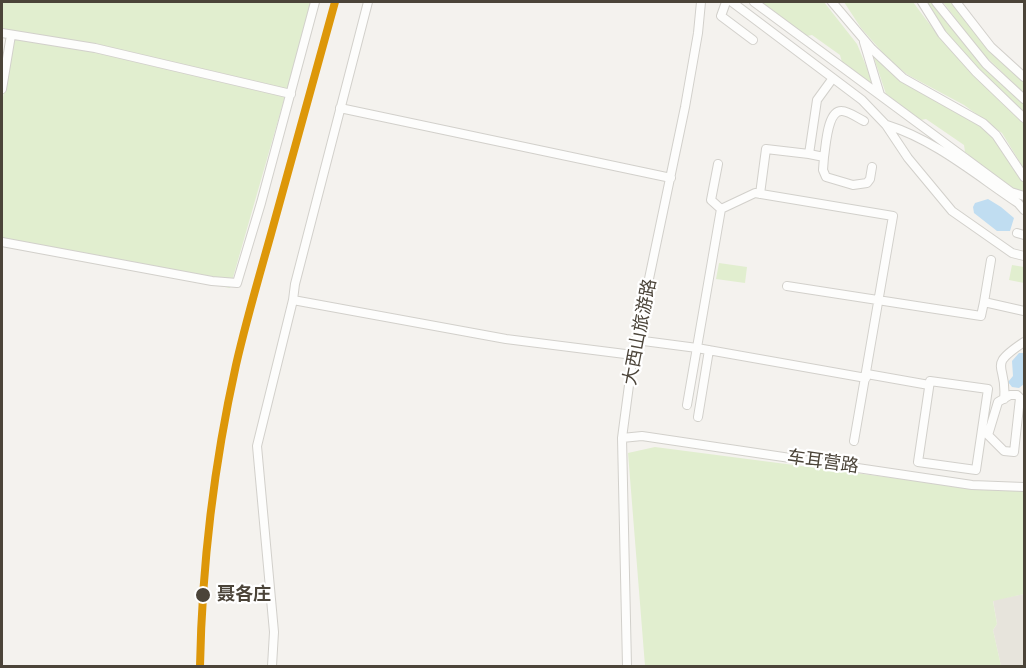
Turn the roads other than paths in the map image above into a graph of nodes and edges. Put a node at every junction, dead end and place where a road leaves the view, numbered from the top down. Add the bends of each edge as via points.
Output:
1 (315, 2) edge
2 (368, 2) edge
3 (701, 2) edge
4 (726, 2) edge
5 (732, 2) edge
6 (754, 2) edge
7 (832, 2) edge
8 (922, 2) edge
9 (936, 2) edge
10 (956, 2) edge
11 (2, 33) edge
12 (11, 36) junction
13 (862, 38) junction
14 (753, 40) dead end
15 (1024, 77) edge
16 (832, 78) junction
17 (2, 89) edge
18 (291, 94) junction
19 (880, 95) junction
20 (1024, 99) edge
21 (340, 108) junction
22 (1024, 118) edge
23 (864, 120) dead end
24 (886, 125) junction
25 (809, 154) junction
26 (824, 157) junction
27 (718, 164) dead end
28 (872, 167) dead end
29 (1024, 177) edge
30 (670, 178) junction
31 (760, 194) junction
32 (1024, 196) edge
33 (1021, 204) edge
34 (721, 209) junction
35 (1024, 210) edge
36 (2, 242) edge
37 (1024, 256) edge
38 (991, 261) dead end
39 (787, 286) dead end
40 (293, 300) junction
41 (878, 301) junction
42 (984, 302) junction
43 (1024, 311) edge
44 (636, 340) junction
45 (1024, 342) edge
46 (697, 348) junction
47 (709, 350) junction
48 (633, 355) junction
49 (867, 376) junction
50 (929, 385) junction
51 (1004, 399) junction
52 (687, 405) dead end
53 (698, 417) dead end
54 (622, 438) junction
55 (854, 441) dead end
56 (1024, 487) edge
57 (272, 666) edge
58 (627, 666) edge

1 - 18 street
2 - 21 street
3 - 30 street, 大西山旅游路
4 - 14 street via 721,16
5 - 16 street
6 - 19 street
7 - 13 street
8 - 22 street via 949,42
9 - 20 street via 986,64
10 - 15 street via 991,47
11 - 12 street
12 - 17 street
12 - 18 street via 95,48
13 - 19 street
13 - 29 street via 903,78 983,123 1002,140
16 - 24 street via 862,100
16 - 25 street via 817,100
18 - 36 street via 237,284
19 - 32 street via 1011,192
21 - 30 street
21 - 40 street
23 - 26 street via 844,111 833,116
24 - 33 street via 929,142
24 - 37 street via 952,211 1012,253
25 - 26 street
25 - 31 street via 766,149
26 - 28 street via 826,177 853,185 867,183
27 - 34 street via 711,200
30 - 44 street, 大西山旅游路
31 - 34 street
31 - 41 street via 893,216
33 - 35 street
34 - 46 street
38 - 42 street
39 - 41 street
40 - 48 street via 506,339
40 - 57 street via 257,446 274,632
41 - 42 street via 981,316
41 - 49 street
42 - 43 street
44 - 46 street
44 - 48 street, 大西山旅游路
45 - 51 street via 1004,356 1001,363
46 - 47 street
46 - 52 street
47 - 49 street
47 - 53 street
48 - 54 street, 大西山旅游路
49 - 50 street
49 - 55 street
50 - 50 street via 918,462 976,470 988,389 930,381
51 - 51 street via 998,402 988,435 1004,451 1014,452 1020,398 1017,394
54 - 56 street, 车耳营路 via 642,436 972,484
54 - 58 street, 大西山旅游路

